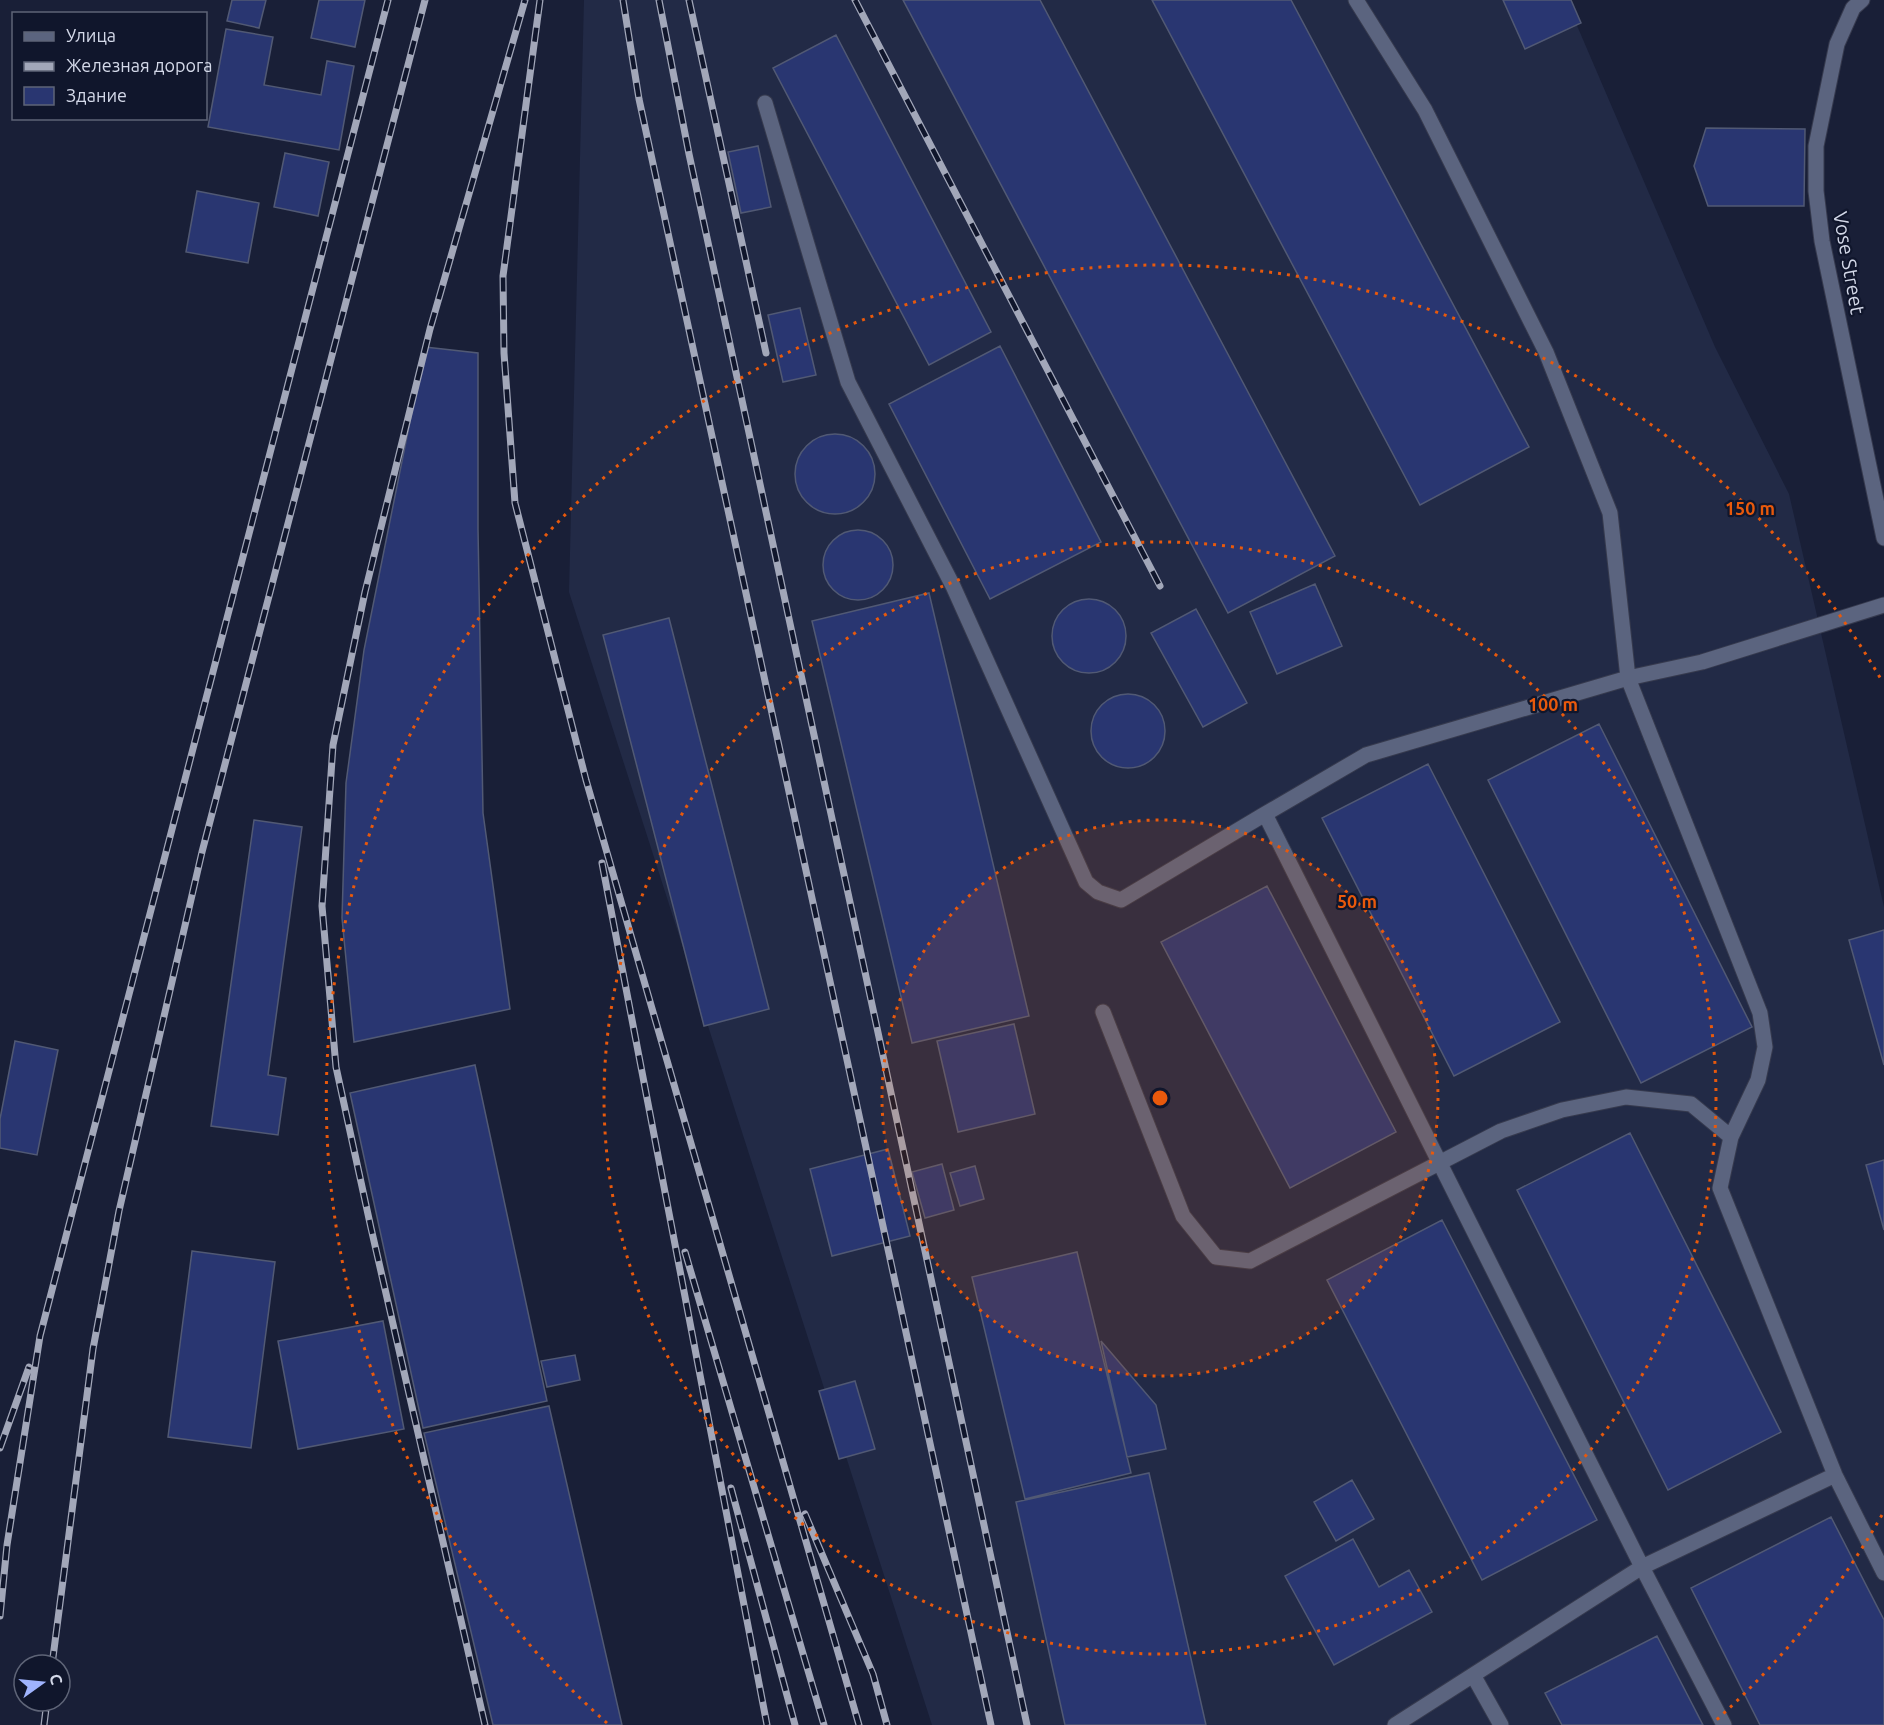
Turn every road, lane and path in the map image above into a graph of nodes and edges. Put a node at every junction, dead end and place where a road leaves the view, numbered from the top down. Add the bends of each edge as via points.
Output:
1 (1356, 0) edge
2 (1862, 0) edge
3 (765, 103) dead end
4 (1884, 538) edge
5 (1884, 605) edge
6 (1628, 678) junction
7 (1265, 814) junction
8 (1103, 1012) dead end
9 (1731, 1137) junction
10 (1440, 1164) junction
11 (1835, 1475) junction
12 (1642, 1567) junction
13 (1884, 1573) edge
14 (1473, 1675) junction
15 (1395, 1725) edge
16 (1501, 1725) edge
17 (1724, 1725) edge

1 - 6 street via 1425,110 1546,352 1610,513
2 - 4 street, Vose Street via 1854,8 1837,44 1816,146 1816,191 1822,241
3 - 7 street via 848,382 953,586 1086,882 1098,892 1121,900
5 - 6 street via 1702,662
6 - 7 street via 1366,755
6 - 9 street via 1760,1013 1765,1047 1758,1080
7 - 10 street
8 - 10 street via 1183,1216 1216,1257 1250,1261
9 - 10 street via 1691,1104 1626,1097 1562,1110 1501,1131
9 - 11 street via 1720,1188
10 - 12 street
11 - 12 street
11 - 13 street
12 - 14 street
12 - 17 street
14 - 15 street
14 - 16 street

